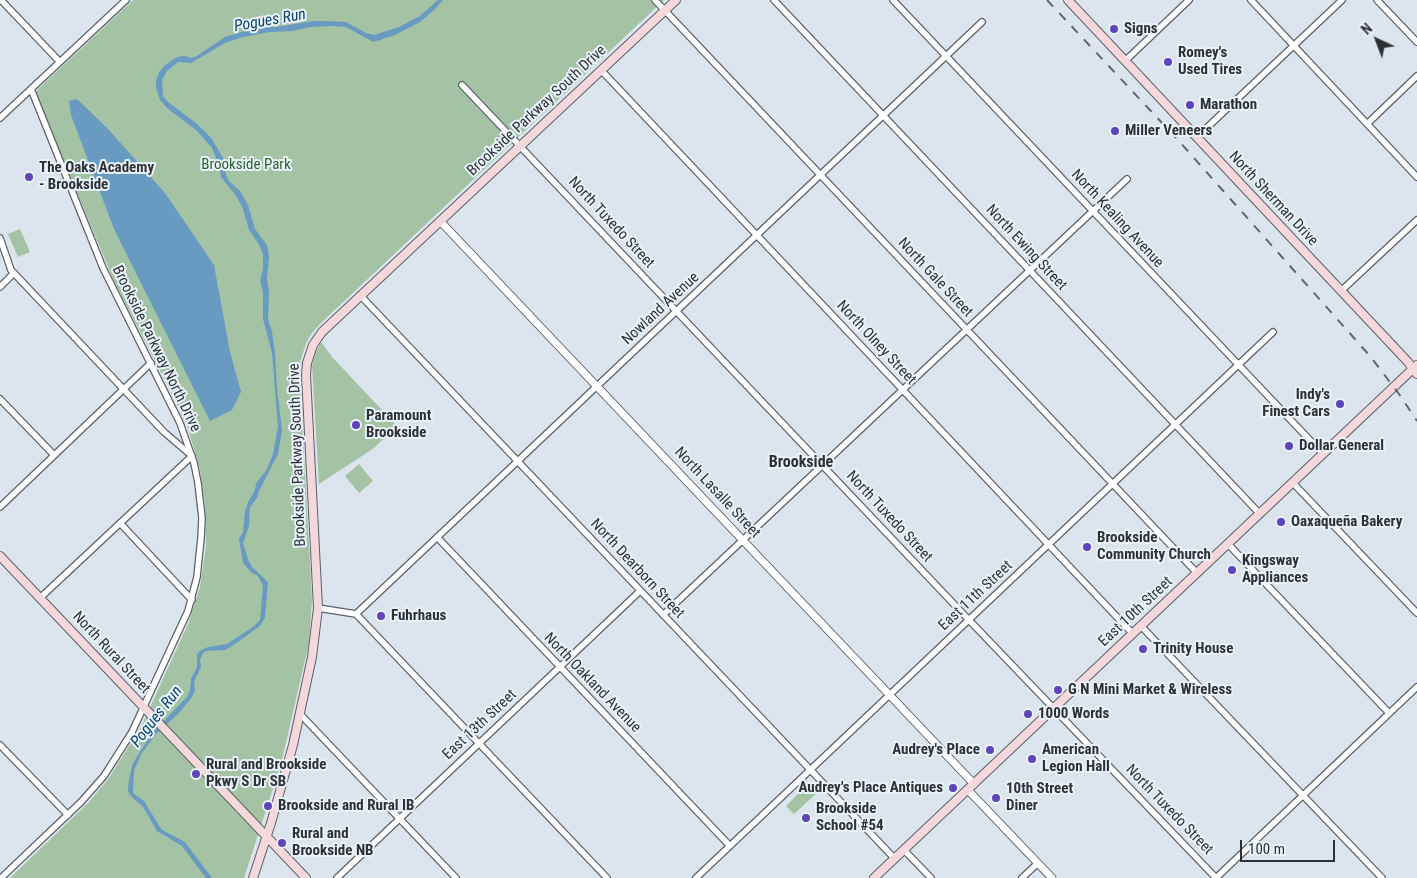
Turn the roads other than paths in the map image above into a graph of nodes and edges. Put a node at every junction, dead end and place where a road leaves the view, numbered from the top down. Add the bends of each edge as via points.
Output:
1 (1, 0) edge
2 (126, 0) edge
3 (655, 0) edge
4 (676, 0) edge
5 (774, 0) edge
6 (893, 0) edge
7 (1068, 0) edge
8 (1189, 0) edge
9 (1251, 0) edge
10 (1342, 0) edge
11 (1377, 0) edge
12 (665, 10) junction
13 (982, 22) dead end
14 (1417, 42) edge
15 (1294, 46) junction
16 (947, 56) junction
17 (1125, 61) junction
18 (60, 62) junction
19 (601, 70) junction
20 (1417, 76) edge
21 (462, 85) dead end
22 (31, 90) junction
23 (884, 116) junction
24 (0, 118) edge
25 (1367, 124) junction
26 (1197, 137) junction
27 (521, 146) junction
28 (821, 175) junction
29 (1417, 177) edge
30 (1127, 179) dead end
31 (1093, 211) junction
32 (1417, 220) edge
33 (440, 221) junction
34 (757, 235) junction
35 (0, 238) edge
36 (1030, 270) junction
37 (14, 273) junction
38 (0, 287) edge
39 (1341, 291) junction
40 (360, 295) junction
41 (677, 311) junction
42 (967, 330) junction
43 (1273, 332) dead end
44 (151, 363) junction
45 (1238, 365) junction
46 (1416, 369) edge
47 (597, 386) junction
48 (124, 389) junction
49 (903, 390) junction
50 (0, 398) edge
51 (1175, 425) junction
52 (1322, 454) junction
53 (54, 455) junction
54 (192, 456) junction
55 (518, 461) junction
56 (823, 465) junction
57 (1292, 483) junction
58 (1113, 484) junction
59 (0, 506) edge
60 (1260, 514) junction
61 (120, 524) junction
62 (437, 537) junction
63 (743, 540) junction
64 (1228, 544) junction
65 (1049, 545) junction
66 (0, 556) edge
67 (1197, 573) junction
68 (640, 591) junction
69 (40, 598) junction
70 (192, 600) junction
71 (318, 608) junction
72 (1417, 613) edge
73 (356, 614) junction
74 (663, 615) junction
75 (969, 620) junction
76 (1141, 626) junction
77 (1132, 634) junction
78 (560, 667) junction
79 (1417, 686) edge
80 (890, 695) junction
81 (144, 707) junction
82 (1054, 708) junction
83 (1390, 713) junction
84 (300, 714) junction
85 (479, 743) junction
86 (0, 745) edge
87 (810, 770) junction
88 (971, 787) junction
89 (1303, 795) junction
90 (68, 815) junction
91 (400, 819) junction
92 (267, 837) junction
93 (730, 846) junction
94 (904, 850) junction
95 (895, 859) junction
96 (1038, 863) junction
97 (1, 878) edge
98 (252, 878) edge
99 (306, 878) edge
100 (337, 878) edge
101 (456, 878) edge
102 (607, 878) edge
103 (696, 878) edge
104 (874, 878) edge
105 (931, 878) edge
106 (1022, 878) edge
107 (1052, 878) edge
108 (1216, 878) edge
109 (1382, 878) edge

1 - 18 street
2 - 18 street
3 - 12 street, North Gale Street
4 - 12 main road, Brookside Parkway South Drive
5 - 23 street, North Ewing Street
6 - 16 street, North Kealing Avenue
7 - 17 main road, North Sherman Drive
8 - 17 street
9 - 15 street
10 - 15 street
11 - 14 street
12 - 19 main road, Brookside Parkway South Drive
12 - 28 street, North Gale Street
13 - 16 street, Nowland Avenue
15 - 25 street
15 - 26 street
16 - 23 street, Nowland Avenue
16 - 31 street, North Kealing Avenue
17 - 26 main road, North Sherman Drive
18 - 22 street
19 - 27 main road, Brookside Parkway South Drive
19 - 34 street, North Olney Street
20 - 25 street
21 - 27 street, North Tuxedo Street
22 - 24 street
22 - 44 street, Brookside Parkway North Drive via 96,252
23 - 28 street, Nowland Avenue
23 - 36 street, North Ewing Street
25 - 29 street
26 - 39 main road, North Sherman Drive
27 - 33 main road, Brookside Parkway South Drive
27 - 41 street, North Tuxedo Street
28 - 34 street, Nowland Avenue
28 - 42 street, North Gale Street
30 - 31 street
31 - 36 street
31 - 45 street, North Kealing Avenue
32 - 39 street
33 - 40 main road, Brookside Parkway South Drive
33 - 47 street, North Lasalle Street
34 - 41 street, Nowland Avenue
34 - 49 street, North Olney Street
35 - 37 street
36 - 42 street
36 - 51 street, North Ewing Street
37 - 38 street
37 - 48 street
39 - 46 main road, North Sherman Drive
40 - 55 street, North Dearborn Street
40 - 71 main road, Brookside Parkway South Drive via 317,337 306,366
41 - 47 street, Nowland Avenue
41 - 56 street, North Tuxedo Street
42 - 49 street
42 - 58 street, North Gale Street
43 - 45 street, East 11th Street
44 - 48 street
44 - 54 street, Brookside Parkway North Drive
45 - 51 street, East 11th Street
45 - 52 street, North Kealing Avenue
46 - 52 main road, East 10th Street
47 - 55 street, Nowland Avenue
47 - 63 street, North Lasalle Street
48 - 53 street
48 - 54 street via 164,432
49 - 56 street
49 - 65 street, North Olney Street
50 - 53 street
51 - 58 street, East 11th Street
51 - 60 street, North Ewing Street
52 - 57 main road, East 10th Street
53 - 59 street
54 - 61 street
54 - 70 street, Brookside Parkway North Drive via 202,518
55 - 62 street, Nowland Avenue
55 - 68 street, North Dearborn Street
56 - 63 street
56 - 75 street, North Tuxedo Street
57 - 60 main road, East 10th Street
57 - 72 street
58 - 65 street, East 11th Street
58 - 67 street, North Gale Street
60 - 64 main road, East 10th Street
61 - 69 street
61 - 70 street
62 - 73 street, Nowland Avenue
62 - 78 street, North Oakland Avenue
63 - 74 street
63 - 80 street, North Lasalle Street
64 - 67 main road, East 10th Street
64 - 83 street
65 - 75 street, East 11th Street
65 - 77 street, North Olney Street
66 - 69 main road, North Rural Street
67 - 76 main road, East 10th Street
68 - 74 street, North Dearborn Street
68 - 78 street, East 13th Street
69 - 81 main road, North Rural Street
70 - 81 street, Brookside Parkway North Drive
71 - 73 street
71 - 84 main road, Brookside Parkway South Drive
73 - 85 street
74 - 87 street, North Dearborn Street
75 - 80 street, East 11th Street
75 - 82 street, North Tuxedo Street
76 - 77 main road, East 10th Street
76 - 89 street
77 - 82 main road, East 10th Street
78 - 85 street, East 13th Street
78 - 93 street, North Oakland Avenue
79 - 83 street
80 - 87 street, East 11th Street
80 - 88 street, North Lasalle Street
81 - 90 street, Brookside Parkway North Drive via 104,776
81 - 92 main road, North Rural Street
82 - 88 main road, East 10th Street
82 - 108 street, North Tuxedo Street
83 - 89 street
84 - 91 street
84 - 92 main road, Brookside Parkway South Drive
85 - 91 street, East 13th Street
85 - 102 street
86 - 90 street
87 - 93 street, East 11th Street
87 - 95 street, North Dearborn Street
88 - 94 main road, East 10th Street
88 - 96 street, North Lasalle Street
89 - 108 street
89 - 109 street
90 - 97 street, Brookside Parkway North Drive
91 - 100 street, East 13th Street
91 - 101 street
92 - 98 main road, Brookside Parkway South Drive
92 - 99 main road, North Rural Street
93 - 103 street, East 11th Street
94 - 95 main road, East 10th Street
94 - 105 street
95 - 104 main road, East 10th Street
96 - 106 street
96 - 107 street, North Lasalle Street

